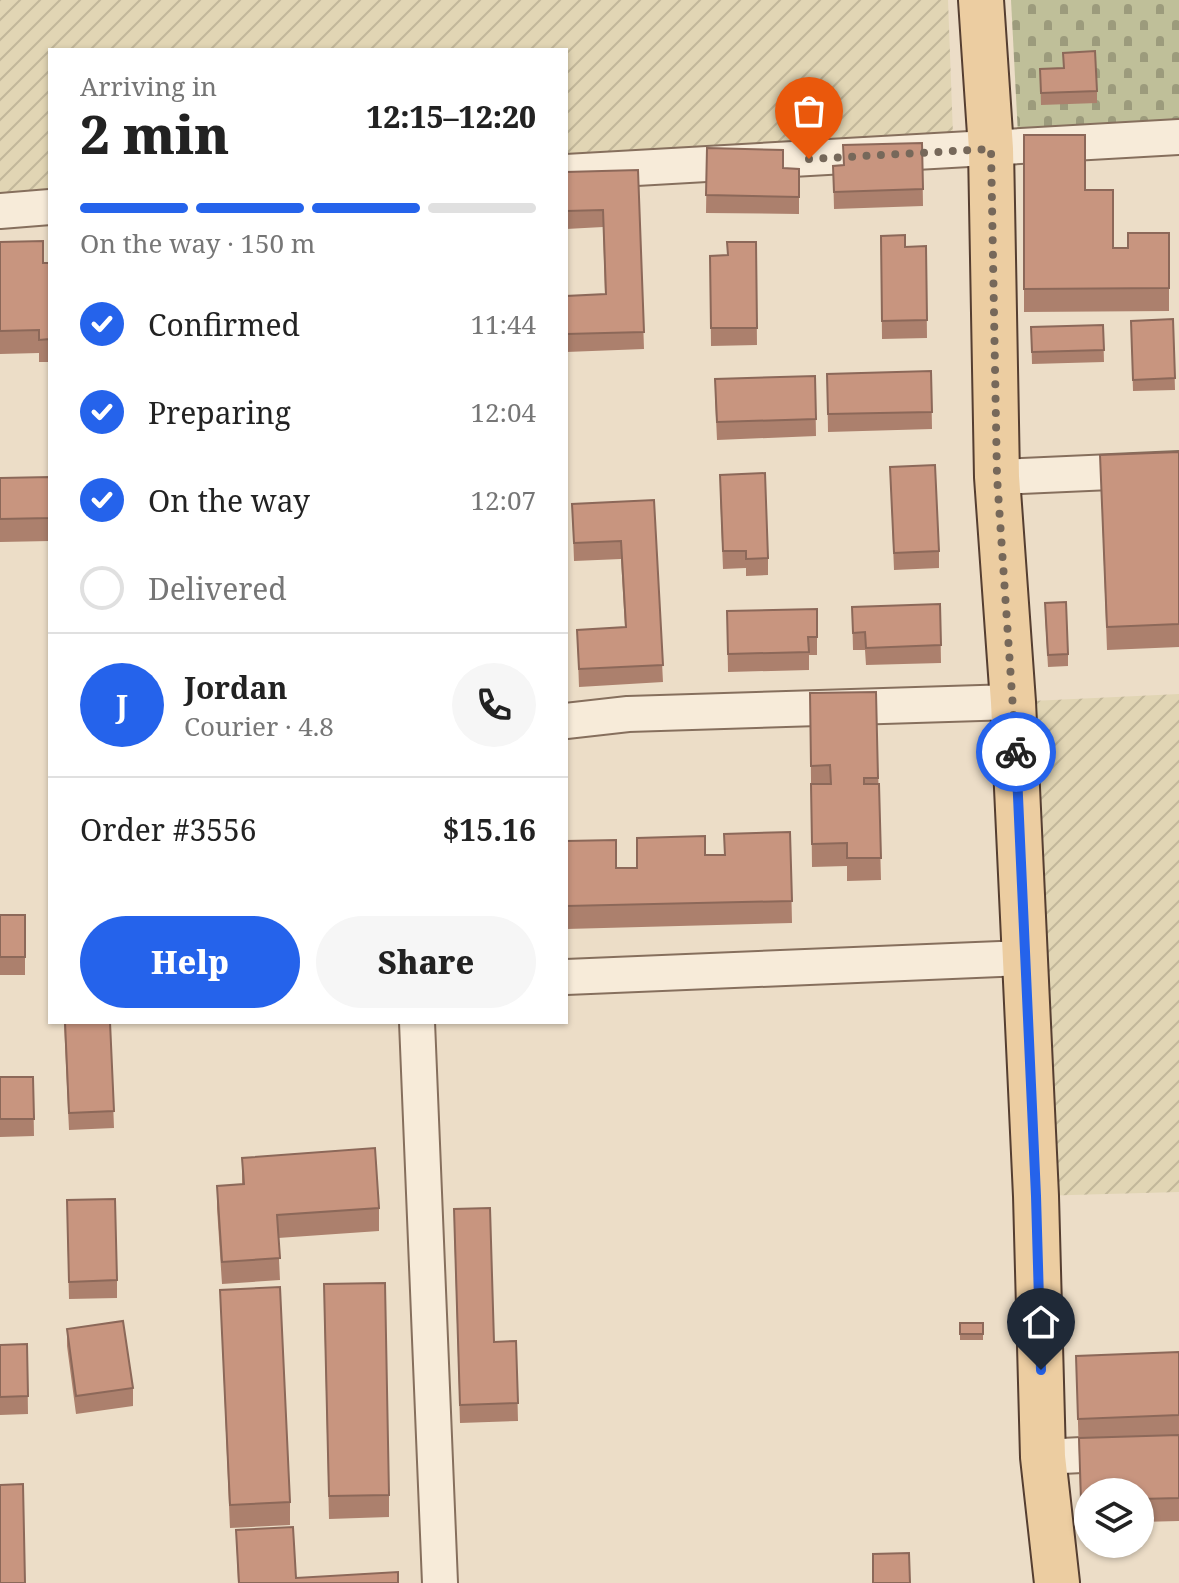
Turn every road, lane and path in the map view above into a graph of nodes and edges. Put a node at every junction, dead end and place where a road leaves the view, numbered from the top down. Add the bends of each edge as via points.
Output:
1 (981, 0) edge
2 (1179, 137) edge
3 (991, 149) junction
4 (568, 172) edge
5 (48, 207) edge
6 (0, 211) edge
7 (1179, 469) edge
8 (997, 477) junction
9 (1013, 702) junction
10 (568, 721) edge
11 (1025, 958) junction
12 (568, 977) edge
13 (417, 1024) edge
14 (1179, 1450) edge
15 (1043, 1457) junction
16 (440, 1583) edge
17 (1057, 1583) edge

1 - 3 main road
2 - 3 street
3 - 4 street
3 - 8 main road
5 - 6 street
7 - 8 street
8 - 9 main road
9 - 10 street via 628,714
9 - 11 main road
11 - 12 street
11 - 15 main road
13 - 16 street
14 - 15 street
15 - 17 main road

